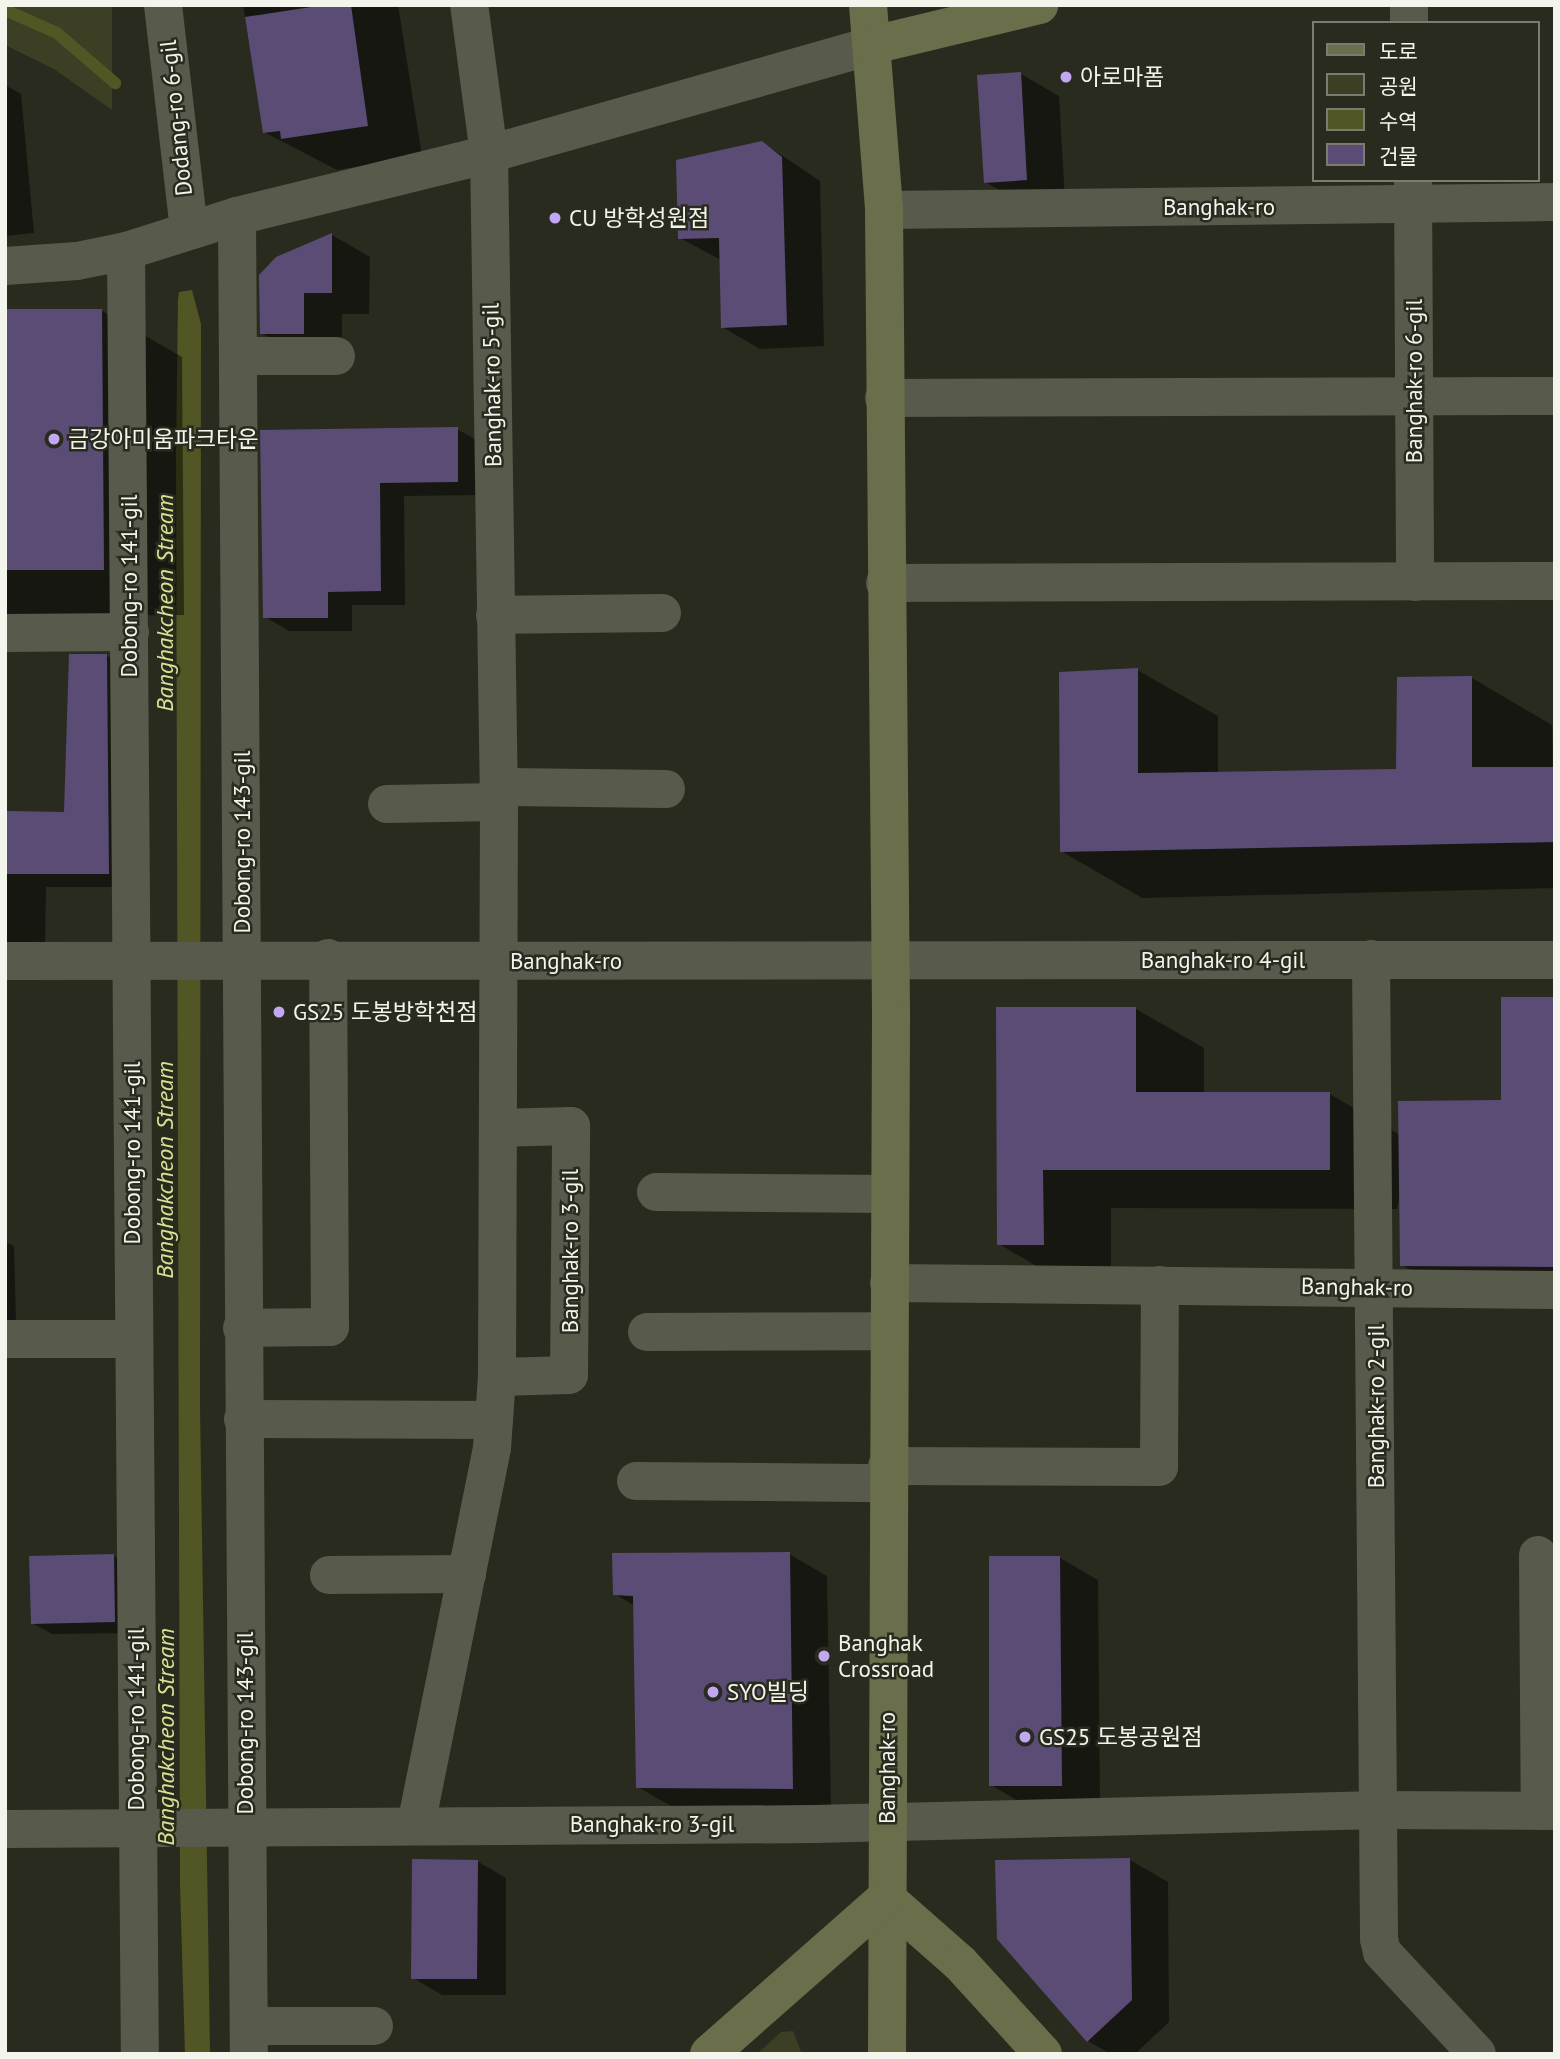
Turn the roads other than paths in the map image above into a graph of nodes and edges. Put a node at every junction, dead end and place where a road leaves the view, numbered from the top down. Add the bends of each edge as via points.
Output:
1 (163, 5) edge
2 (469, 5) edge
3 (868, 5) edge
4 (1040, 5) edge
5 (873, 45) junction
6 (489, 155) junction
7 (1413, 193) edge
8 (1555, 202) edge
9 (884, 210) junction
10 (237, 216) junction
11 (189, 232) junction
12 (5, 266) edge
13 (127, 270) junction
14 (240, 356) junction
15 (337, 356) dead end
16 (1555, 396) edge
17 (1415, 397) junction
18 (884, 398) junction
19 (1555, 581) edge
20 (1415, 582) junction
21 (884, 583) junction
22 (662, 613) dead end
23 (495, 615) junction
24 (130, 632) junction
25 (5, 633) edge
26 (666, 789) dead end
27 (499, 795) junction
28 (387, 804) dead end
29 (328, 958) junction
30 (242, 959) junction
31 (1371, 959) junction
32 (131, 960) junction
33 (1555, 960) edge
34 (5, 961) edge
35 (500, 961) junction
36 (890, 961) junction
37 (499, 1128) junction
38 (656, 1192) dead end
39 (890, 1194) junction
40 (889, 1283) junction
41 (1160, 1285) junction
42 (1375, 1288) junction
43 (1555, 1290) edge
44 (242, 1328) junction
45 (889, 1331) junction
46 (646, 1332) dead end
47 (5, 1339) edge
48 (133, 1339) junction
49 (497, 1377) junction
50 (243, 1419) junction
51 (494, 1420) junction
52 (887, 1475) junction
53 (636, 1481) dead end
54 (1538, 1555) dead end
55 (467, 1574) junction
56 (329, 1575) dead end
57 (1379, 1810) junction
58 (1548, 1811) edge
59 (887, 1822) junction
60 (416, 1825) junction
61 (136, 1826) junction
62 (246, 1826) junction
63 (5, 1829) edge
64 (886, 1898) junction
65 (374, 2026) dead end
66 (249, 2040) edge
67 (140, 2054) edge
68 (709, 2054) edge
69 (887, 2054) edge
70 (1043, 2054) edge
71 (1477, 2054) edge

1 - 11 street, Dodang-ro 6-gil
2 - 6 street, Banghak-ro 5-gil
3 - 5 main road, Banghak-ro
4 - 5 main road
5 - 6 street
5 - 9 main road, Banghak-ro
6 - 10 street
6 - 23 street, Banghak-ro 5-gil
7 - 8 street, Banghak-ro
7 - 9 street, Banghak-ro
7 - 17 street, Banghak-ro 6-gil
9 - 18 main road, Banghak-ro
10 - 11 street
10 - 14 street, Dobong-ro 143-gil
11 - 13 street
12 - 13 street via 77,261
13 - 24 street, Dobong-ro 141-gil
14 - 15 street
14 - 30 street, Dobong-ro 143-gil
16 - 17 street
17 - 18 street
17 - 20 street, Banghak-ro 6-gil
18 - 21 main road, Banghak-ro
19 - 20 street
20 - 21 street
21 - 36 main road, Banghak-ro
22 - 23 street
23 - 27 street, Banghak-ro 5-gil
24 - 25 street
24 - 32 street, Dobong-ro 141-gil
26 - 27 street
27 - 28 street
27 - 35 street, Banghak-ro 5-gil
29 - 30 street, Banghak-ro
29 - 35 street, Banghak-ro
29 - 44 street via 330,1327
30 - 32 street, Banghak-ro
30 - 44 street, Dobong-ro 143-gil
31 - 33 street, Banghak-ro 4-gil
31 - 36 street, Banghak-ro 4-gil
31 - 42 street, Banghak-ro 2-gil
32 - 34 street, Banghak-ro
32 - 48 street, Dobong-ro 141-gil
35 - 36 street, Banghak-ro
35 - 37 street
36 - 39 main road, Banghak-ro
37 - 49 street
37 - 49 street, Banghak-ro 3-gil via 571,1126 569,1375
38 - 39 street
39 - 40 main road, Banghak-ro
40 - 41 street, Banghak-ro
40 - 45 main road, Banghak-ro
41 - 42 street, Banghak-ro
41 - 52 street via 1159,1467
42 - 43 street, Banghak-ro
42 - 57 street, Banghak-ro 2-gil
44 - 50 street, Dobong-ro 143-gil
45 - 46 street
45 - 52 main road, Banghak-ro
47 - 48 street
48 - 61 street, Dobong-ro 141-gil
49 - 51 street
50 - 51 street
50 - 62 street, Dobong-ro 143-gil
51 - 55 street
52 - 53 street
52 - 59 main road, Banghak-ro
54 - 58 street
55 - 56 street
55 - 60 street
57 - 58 street
57 - 59 street
57 - 71 street, Banghak-ro 2-gil via 1382,1952
59 - 60 street, Banghak-ro 3-gil
59 - 64 main road, Banghak-ro
60 - 62 street, Banghak-ro 3-gil
61 - 62 street, Banghak-ro 3-gil
61 - 63 street
61 - 67 street, Dobong-ro 141-gil
62 - 66 street, Dobong-ro 143-gil
64 - 68 main road
64 - 69 main road, Banghak-ro
64 - 70 main road via 960,1963
65 - 66 street, Dobong-ro 143-gil

